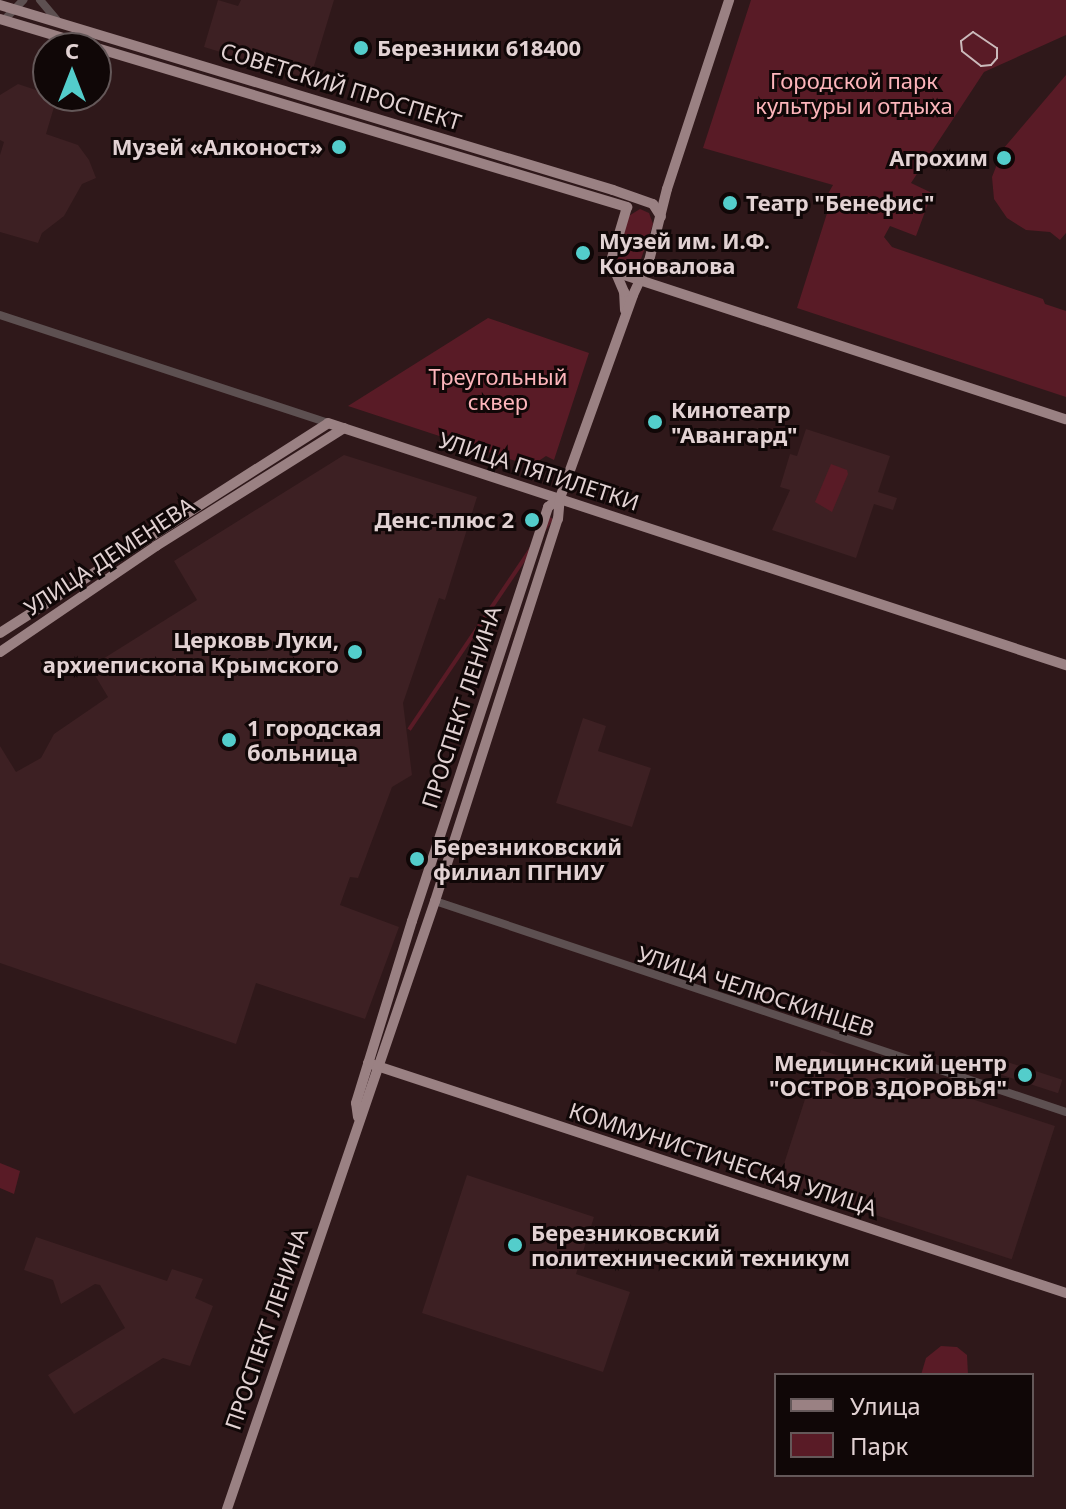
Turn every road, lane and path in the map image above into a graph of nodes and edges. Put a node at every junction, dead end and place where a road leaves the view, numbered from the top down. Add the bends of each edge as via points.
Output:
1 (23, 0) edge
2 (40, 0) edge
3 (729, 0) edge
4 (0, 5) edge
5 (15, 9) junction
6 (2, 19) edge
7 (61, 23) junction
8 (667, 189) junction
9 (645, 200) junction
10 (627, 207) junction
11 (661, 219) junction
12 (615, 272) junction
13 (640, 279) junction
14 (0, 315) edge
15 (625, 320) junction
16 (1066, 419) edge
17 (328, 423) junction
18 (344, 428) junction
19 (232, 484) junction
20 (240, 496) junction
21 (560, 498) junction
22 (0, 633) edge
23 (0, 652) edge
24 (1066, 665) edge
25 (435, 901) junction
26 (374, 1065) junction
27 (1066, 1112) edge
28 (1066, 1293) edge
29 (227, 1509) edge

1 - 5 street
2 - 7 street
3 - 8 main road, ПРОСПЕКТ ЛЕНИНА
4 - 5 main road, СОВЕТСКИЙ ПРОСПЕКТ
5 - 6 street
5 - 7 main road, СОВЕТСКИЙ ПРОСПЕКТ
6 - 10 main road, СОВЕТСКИЙ ПРОСПЕКТ
7 - 9 main road, СОВЕТСКИЙ ПРОСПЕКТ
8 - 9 main road
8 - 11 main road, ПРОСПЕКТ ЛЕНИНА
9 - 10 main road
9 - 11 main road via 657,208
10 - 12 main road, ПРОСПЕКТ ЛЕНИНА via 612,254
11 - 13 main road, ПРОСПЕКТ ЛЕНИНА
12 - 13 main road
12 - 15 main road, ПРОСПЕКТ ЛЕНИНА via 624,292
13 - 15 main road, ПРОСПЕКТ ЛЕНИНА
13 - 16 main road
14 - 17 street, УЛИЦА ПЯТИЛЕТКИ
15 - 21 main road, ПРОСПЕКТ ЛЕНИНА
17 - 18 main road, УЛИЦА ПЯТИЛЕТКИ
17 - 19 main road, УЛИЦА ДЕМЕНЕВА
18 - 20 main road, УЛИЦА ДЕМЕНЕВА
18 - 21 main road, УЛИЦА ПЯТИЛЕТКИ
19 - 20 main road
19 - 22 main road, УЛИЦА ДЕМЕНЕВА
20 - 23 main road, УЛИЦА ДЕМЕНЕВА
21 - 24 main road, УЛИЦА ПЯТИЛЕТКИ
21 - 25 main road, ПРОСПЕКТ ЛЕНИНА via 558,519
21 - 26 main road, ПРОСПЕКТ ЛЕНИНА via 548,507
25 - 26 main road, ПРОСПЕКТ ЛЕНИНА
25 - 27 street, УЛИЦА ЧЕЛЮСКИНЦЕВ
26 - 28 main road, КОММУНИСТИЧЕСКАЯ УЛИЦА
26 - 29 main road, ПРОСПЕКТ ЛЕНИНА via 367,1106 358,1117

